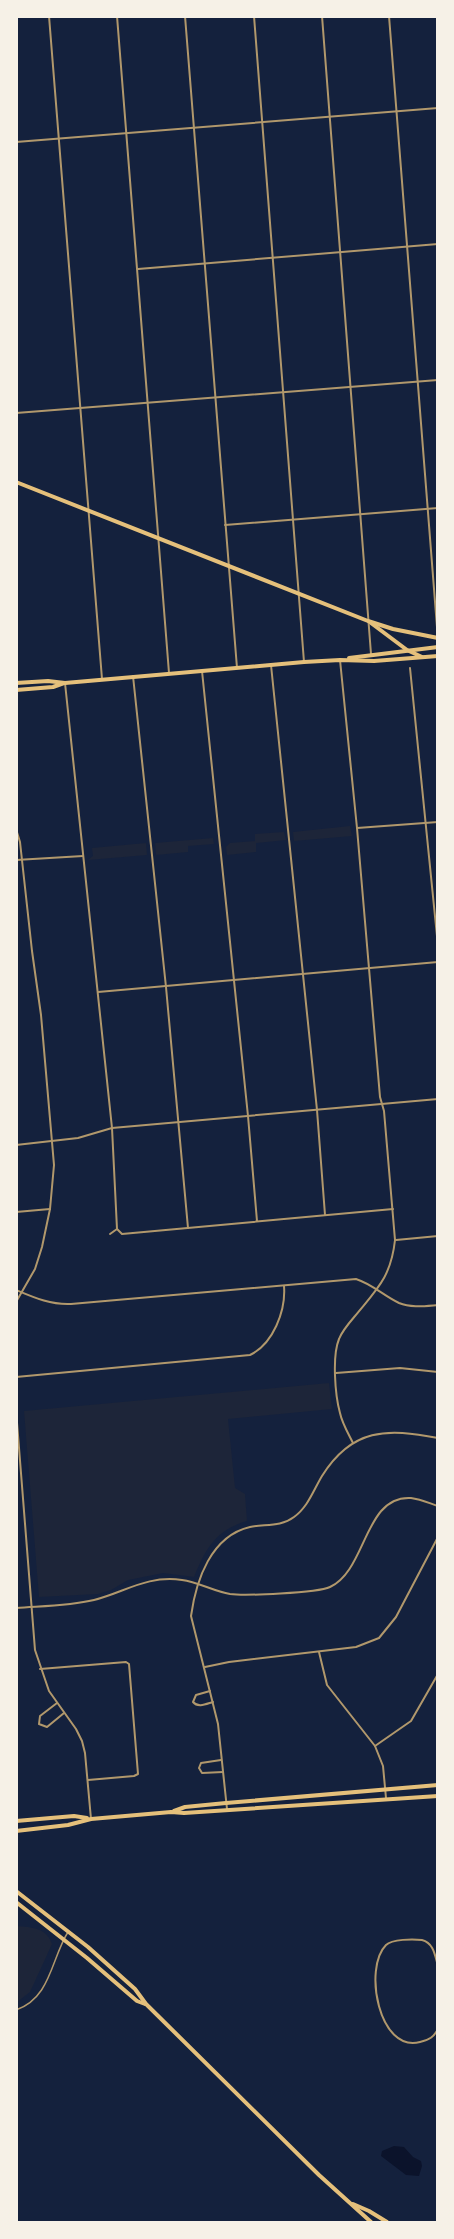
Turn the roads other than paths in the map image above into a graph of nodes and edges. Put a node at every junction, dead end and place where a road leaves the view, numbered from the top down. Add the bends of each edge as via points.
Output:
1 (49, 16) edge
2 (117, 16) edge
3 (185, 16) edge
4 (254, 16) edge
5 (322, 16) edge
6 (389, 16) edge
7 (438, 108) edge
8 (396, 112) junction
9 (329, 118) junction
10 (262, 123) junction
11 (194, 128) junction
12 (126, 134) junction
13 (59, 139) junction
14 (16, 142) edge
15 (438, 244) edge
16 (407, 246) junction
17 (339, 253) junction
18 (272, 258) junction
19 (205, 263) junction
20 (138, 268) junction
21 (438, 380) edge
22 (417, 382) junction
23 (351, 387) junction
24 (282, 392) junction
25 (216, 399) junction
26 (148, 404) junction
27 (79, 409) junction
28 (16, 413) edge
29 (16, 482) edge
30 (438, 508) edge
31 (427, 509) junction
32 (87, 511) junction
33 (361, 514) junction
34 (292, 520) junction
35 (225, 525) junction
36 (158, 537) junction
37 (228, 567) junction
38 (299, 595) junction
39 (368, 621) junction
40 (437, 627) edge
41 (438, 638) edge
42 (438, 647) edge
43 (407, 650) junction
44 (371, 654) junction
45 (438, 656) edge
46 (424, 657) junction
47 (340, 660) junction
48 (304, 662) junction
49 (271, 665) junction
50 (237, 668) junction
51 (410, 668) dead end
52 (202, 671) junction
53 (170, 673) junction
54 (134, 676) junction
55 (102, 679) junction
56 (16, 682) edge
57 (65, 683) junction
58 (16, 690) edge
59 (438, 822) edge
60 (426, 823) junction
61 (357, 828) junction
62 (16, 829) edge
63 (83, 856) junction
64 (16, 860) edge
65 (22, 860) junction
66 (438, 946) edge
67 (438, 962) edge
68 (369, 968) junction
69 (302, 974) junction
70 (234, 980) junction
71 (166, 987) junction
72 (98, 992) junction
73 (438, 1099) edge
74 (382, 1104) junction
75 (317, 1110) junction
76 (248, 1116) junction
77 (179, 1122) junction
78 (112, 1128) junction
79 (54, 1142) junction
80 (16, 1145) edge
81 (50, 1209) junction
82 (393, 1209) junction
83 (16, 1212) edge
84 (326, 1215) junction
85 (257, 1221) junction
86 (188, 1228) junction
87 (117, 1229) junction
88 (110, 1234) dead end
89 (438, 1236) edge
90 (395, 1240) junction
91 (284, 1286) junction
92 (16, 1290) edge
93 (376, 1290) junction
94 (22, 1293) junction
95 (16, 1302) edge
96 (438, 1305) edge
97 (438, 1372) edge
98 (336, 1373) junction
99 (16, 1377) edge
100 (16, 1410) edge
101 (438, 1438) edge
102 (352, 1443) junction
103 (438, 1506) edge
104 (438, 1537) edge
105 (199, 1585) junction
106 (32, 1607) junction
107 (16, 1608) edge
108 (319, 1652) junction
109 (204, 1667) junction
110 (40, 1669) junction
111 (438, 1674) edge
112 (210, 1691) junction
113 (213, 1702) junction
114 (57, 1703) junction
115 (64, 1713) junction
116 (375, 1746) junction
117 (221, 1760) junction
118 (222, 1772) junction
119 (88, 1780) junction
120 (438, 1785) edge
121 (386, 1789) junction
122 (438, 1796) edge
123 (386, 1799) junction
124 (226, 1803) junction
125 (227, 1810) junction
126 (171, 1812) junction
127 (91, 1819) junction
128 (16, 1821) edge
129 (16, 1831) edge
130 (16, 1891) edge
131 (16, 1902) edge
132 (68, 1931) junction
133 (63, 1939) junction
134 (438, 1966) edge
135 (146, 2004) junction
136 (16, 2010) edge
137 (438, 2029) edge
138 (353, 2204) junction
139 (371, 2223) edge
140 (387, 2223) edge

1 - 13 street
2 - 12 street
3 - 11 street
4 - 10 street
5 - 9 street
6 - 8 street
7 - 8 street
8 - 9 street
8 - 16 street
9 - 10 street
9 - 17 street
10 - 11 street
10 - 18 street
11 - 12 street
11 - 19 street
12 - 13 street
12 - 20 street
13 - 14 street
13 - 27 street
15 - 16 street
16 - 17 street
16 - 22 street
17 - 18 street
17 - 23 street
18 - 19 street
18 - 24 street
19 - 20 street
19 - 25 street
20 - 26 street
21 - 22 street
22 - 23 street
22 - 31 street
23 - 24 street
23 - 33 street
24 - 25 street
24 - 34 street
25 - 26 street
25 - 35 street
26 - 27 street
26 - 36 street
27 - 28 street
27 - 32 street
29 - 32 main road
30 - 31 street
31 - 33 street
31 - 40 street
32 - 36 main road
32 - 55 street
33 - 34 street
33 - 39 street
34 - 35 street
34 - 38 street
35 - 37 street
36 - 37 main road
36 - 53 street
37 - 38 main road
37 - 50 street
38 - 39 main road
38 - 48 street
39 - 41 main road
39 - 43 main road
39 - 44 street
42 - 43 main road
43 - 44 main road
43 - 46 main road
44 - 47 main road
45 - 46 main road
46 - 47 main road
47 - 48 main road
47 - 61 street
48 - 49 main road
49 - 50 main road
49 - 69 street
50 - 52 main road
51 - 60 street
52 - 53 main road
52 - 70 street
53 - 54 main road
54 - 55 main road
54 - 71 street
55 - 57 main road
56 - 57 main road
57 - 58 main road
57 - 63 street
59 - 60 street
60 - 61 street
60 - 66 street
61 - 68 street
62 - 65 street
63 - 65 street
63 - 72 street
64 - 65 street
65 - 79 street
67 - 68 street
68 - 69 street
68 - 74 street
69 - 70 street
69 - 75 street
70 - 71 street
70 - 76 street
71 - 72 street
71 - 77 street
72 - 78 street
73 - 74 street
74 - 75 street
74 - 82 street
75 - 76 street
75 - 84 street
76 - 77 street
76 - 85 street
77 - 78 street
77 - 86 street
78 - 79 street
78 - 87 street
79 - 80 street
79 - 81 street
81 - 83 street
81 - 94 street via 39,1258
82 - 84 street
82 - 90 street
84 - 85 street
85 - 86 street
86 - 87 street via 122,1234
87 - 88 street
89 - 90 street
90 - 93 street via 391,1267
91 - 93 street via 356,1279
91 - 94 street via 65,1305
91 - 99 street via 285,1298 270,1337 250,1355
92 - 94 street
93 - 96 street via 412,1306
93 - 98 street via 339,1338
94 - 95 street
97 - 98 street via 400,1368
98 - 102 street via 340,1416
100 - 106 street
101 - 102 street via 382,1432
102 - 105 street via 335,1458 296,1516 277,1524 250,1527 222,1540
103 - 105 street via 412,1498 390,1502 380,1511 349,1570 329,1588 249,1595
104 - 108 street via 396,1617 379,1638 356,1647
105 - 106 street via 183,1580 142,1582 90,1601
105 - 109 street via 192,1616
106 - 107 street
106 - 110 street
108 - 109 street
108 - 116 street via 327,1684
109 - 112 street
110 - 114 street
110 - 119 street via 129,1664 138,1774
111 - 116 street via 411,1721
112 - 113 street
112 - 113 street via 196,1695 193,1702
113 - 117 street
114 - 115 street
114 - 115 street via 40,1716 39,1724 47,1727
115 - 119 street via 82,1741
116 - 121 street
117 - 118 street
117 - 118 street via 201,1762 199,1768 202,1773
118 - 124 street
119 - 127 street
120 - 121 main road
121 - 123 street
121 - 124 main road
122 - 123 main road
123 - 125 main road
124 - 125 street
124 - 126 main road
125 - 126 main road
126 - 127 main road
127 - 128 main road via 74,1816
127 - 129 main road
130 - 132 main road
131 - 133 main road
132 - 133 lane
132 - 135 main road via 135,1989
133 - 135 main road via 137,2001
133 - 136 lane via 46,1985 36,1999
134 - 137 street via 427,1942 389,1942 378,1962 376,1992 381,2013 401,2042 427,2040
135 - 138 main road
138 - 139 main road
138 - 140 main road

